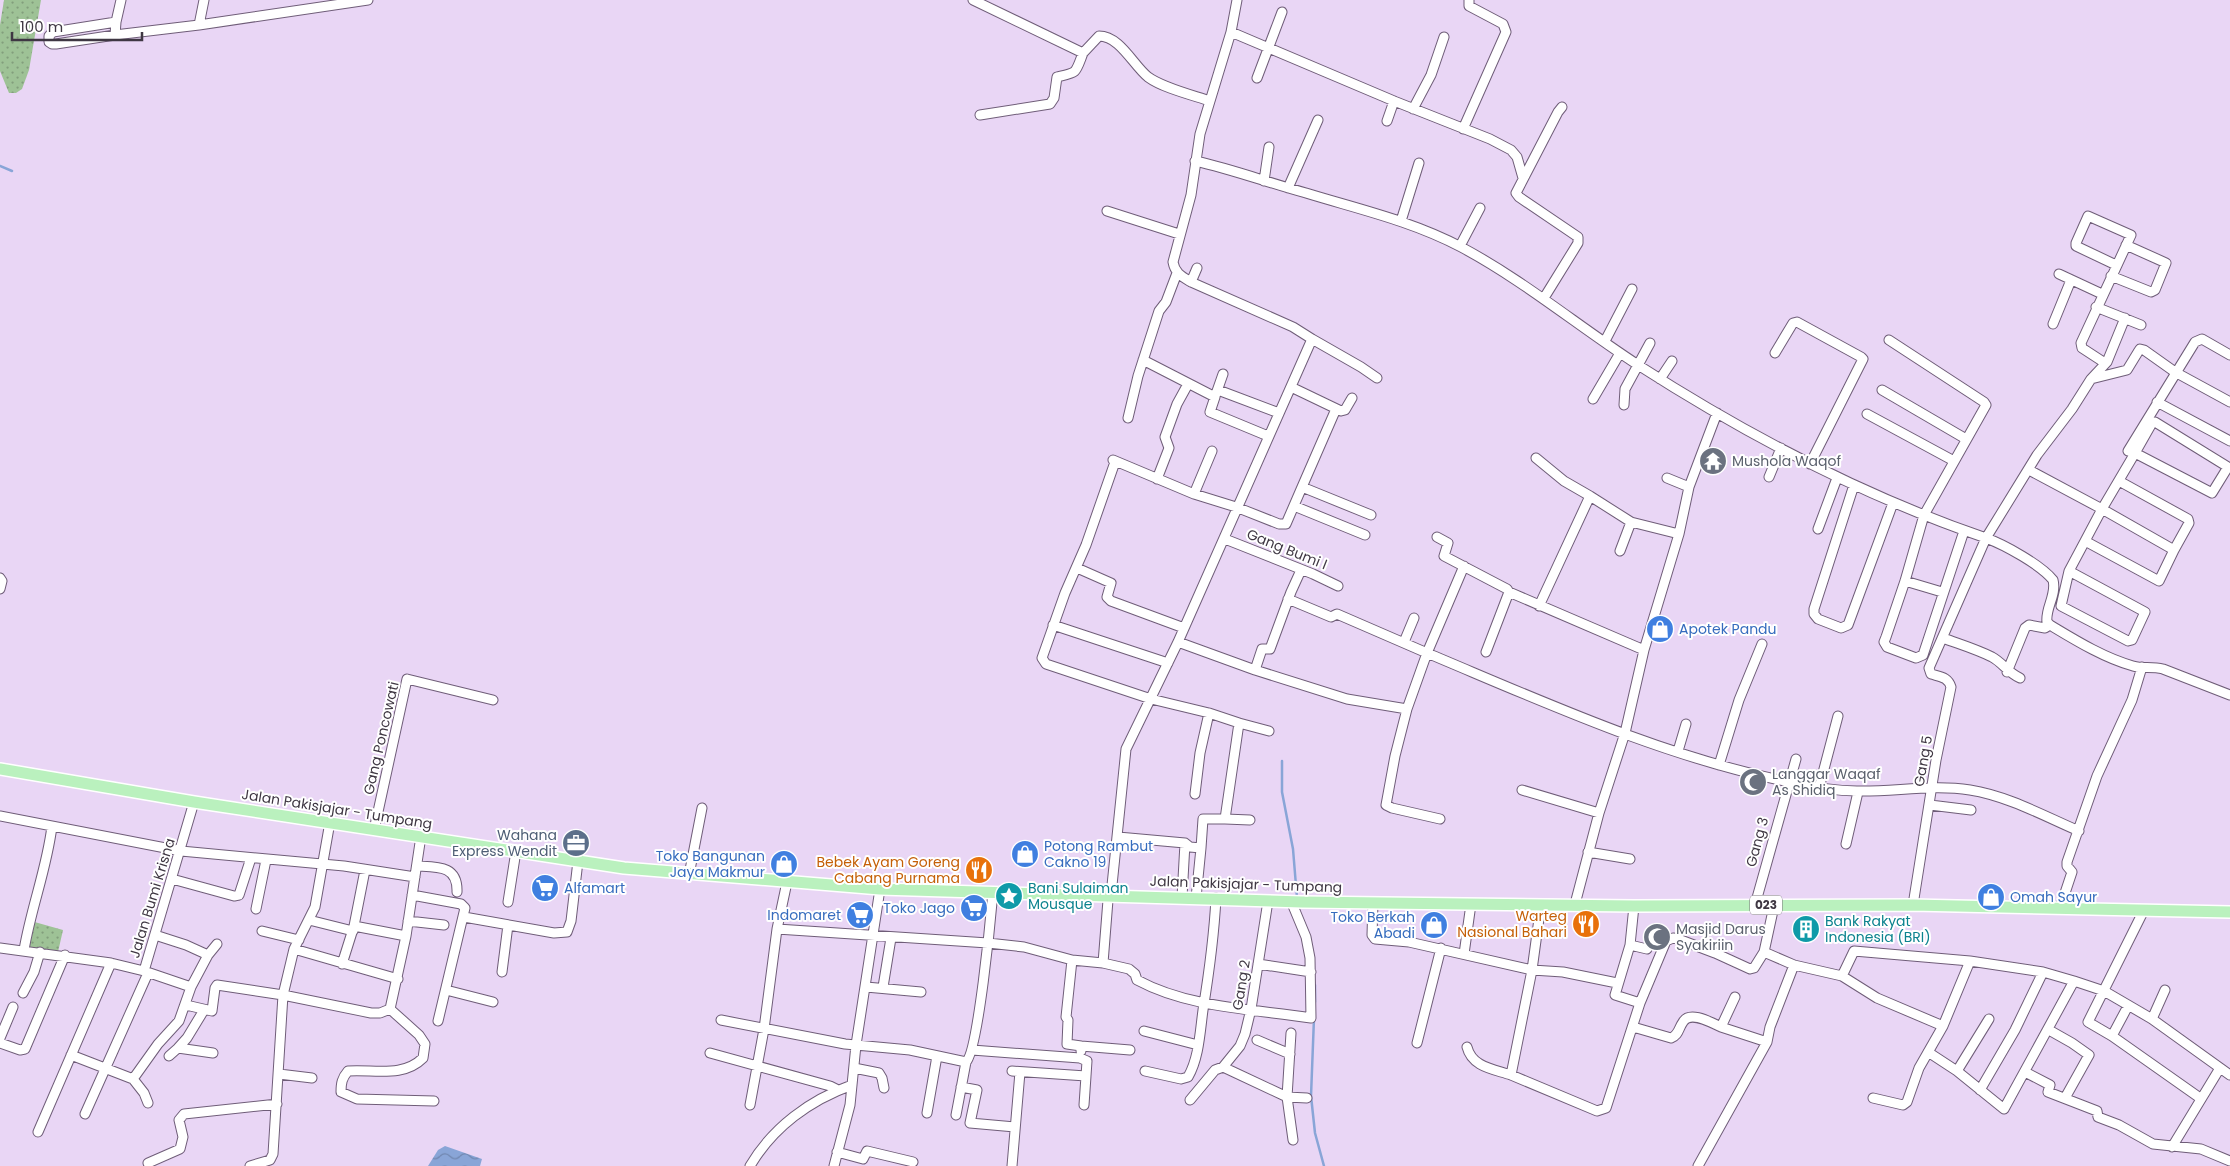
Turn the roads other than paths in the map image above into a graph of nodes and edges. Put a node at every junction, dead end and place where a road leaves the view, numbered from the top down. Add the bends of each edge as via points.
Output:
1 (121, 0) edge
2 (204, 0) edge
3 (368, 0) edge
4 (973, 0) edge
5 (1238, 0) edge
6 (1469, 0) edge
7 (1282, 12) dead end
8 (116, 22) junction
9 (199, 25) junction
10 (1231, 32) junction
11 (115, 35) junction
12 (1444, 37) dead end
13 (1268, 47) junction
14 (1083, 53) junction
15 (1257, 78) dead end
16 (1210, 101) junction
17 (1394, 101) junction
18 (1562, 107) dead end
19 (1413, 109) junction
20 (980, 115) dead end
21 (1318, 120) dead end
22 (1387, 121) dead end
23 (1463, 129) junction
24 (1269, 147) dead end
25 (1201, 162) junction
26 (1419, 163) dead end
27 (1523, 178) junction
28 (1264, 181) junction
29 (1288, 188) junction
30 (1480, 208) dead end
31 (1107, 210) dead end
32 (1401, 221) junction
33 (1180, 234) junction
34 (2126, 245) junction
35 (1460, 246) junction
36 (2116, 265) junction
37 (1198, 268) dead end
38 (1177, 274) junction
39 (2059, 274) dead end
40 (2111, 276) junction
41 (2071, 280) junction
42 (1191, 282) junction
43 (1632, 289) dead end
44 (2102, 294) junction
45 (1544, 298) junction
46 (2096, 307) junction
47 (2125, 318) junction
48 (2054, 324) dead end
49 (2141, 325) dead end
50 (1312, 339) junction
51 (1889, 340) dead end
52 (1605, 342) junction
53 (1650, 343) dead end
54 (1620, 353) junction
55 (1775, 353) dead end
56 (2230, 355) edge
57 (1143, 360) junction
58 (1672, 361) dead end
59 (2105, 363) junction
60 (1637, 364) junction
61 (2175, 372) junction
62 (1223, 374) dead end
63 (1377, 378) dead end
64 (1660, 379) junction
65 (2091, 379) junction
66 (1188, 384) junction
67 (1291, 387) junction
68 (1882, 390) dead end
69 (1216, 393) junction
70 (1352, 398) dead end
71 (1594, 399) dead end
72 (2156, 402) junction
73 (2230, 402) edge
74 (1624, 405) dead end
75 (1336, 409) junction
76 (1279, 413) junction
77 (1717, 413) junction
78 (1867, 414) dead end
79 (1128, 418) dead end
80 (1268, 436) junction
81 (1966, 439) junction
82 (2230, 442) edge
83 (1781, 448) junction
84 (1212, 451) dead end
85 (2132, 452) junction
86 (1536, 458) dead end
87 (1954, 461) junction
88 (1810, 464) junction
89 (2029, 470) junction
90 (1769, 477) dead end
91 (1667, 478) dead end
92 (1837, 478) junction
93 (1157, 479) junction
94 (2118, 481) junction
95 (1854, 485) junction
96 (1302, 487) junction
97 (1689, 487) junction
98 (1194, 494) junction
99 (1590, 496) junction
100 (1893, 503) junction
101 (1294, 506) junction
102 (1236, 507) junction
103 (2102, 509) junction
104 (1924, 514) junction
105 (1371, 515) dead end
106 (1631, 522) junction
107 (1818, 529) dead end
108 (1964, 531) junction
109 (1679, 534) junction
110 (1365, 535) dead end
111 (1438, 537) dead end
112 (1986, 538) junction
113 (1225, 539) junction
114 (2085, 541) junction
115 (2174, 550) junction
116 (1620, 551) dead end
117 (1464, 566) junction
118 (1077, 568) junction
119 (1301, 570) junction
120 (2069, 571) junction
121 (0, 578) edge
122 (1905, 581) junction
123 (1338, 586) dead end
124 (0, 589) edge
125 (1509, 592) junction
126 (1942, 592) junction
127 (1288, 599) junction
128 (1539, 606) junction
129 (1414, 618) dead end
130 (1053, 624) junction
131 (2050, 625) junction
132 (1184, 628) junction
133 (1943, 638) junction
134 (1178, 642) junction
135 (1404, 642) junction
136 (1762, 644) dead end
137 (1644, 650) junction
138 (1486, 652) dead end
139 (1427, 653) junction
140 (1168, 663) junction
141 (2142, 666) junction
142 (1255, 670) junction
143 (2007, 672) junction
144 (2020, 678) dead end
145 (2230, 695) edge
146 (1151, 699) junction
147 (493, 700) dead end
148 (1408, 709) junction
149 (1209, 713) junction
150 (1838, 716) dead end
151 (1239, 723) junction
152 (1686, 724) dead end
153 (1268, 731) dead end
154 (1625, 733) junction
155 (1678, 751) junction
156 (1796, 759) dead end
157 (1719, 766) junction
158 (0, 769) edge
159 (1788, 782) junction
160 (1819, 788) junction
161 (1933, 788) junction
162 (1522, 790) dead end
163 (1858, 792) junction
164 (1195, 794) dead end
165 (194, 802) junction
166 (1930, 805) junction
167 (702, 808) dead end
168 (1971, 810) dead end
169 (1599, 813) junction
170 (0, 816) edge
171 (1225, 818) junction
172 (1440, 819) dead end
173 (1250, 820) dead end
174 (330, 822) junction
175 (52, 826) junction
176 (374, 830) junction
177 (2079, 831) junction
178 (421, 836) junction
179 (1118, 837) junction
180 (1186, 843) junction
181 (1846, 844) dead end
182 (1201, 848) junction
183 (181, 850) junction
184 (516, 851) junction
185 (1588, 852) junction
186 (251, 858) junction
187 (1630, 858) dead end
188 (266, 860) junction
189 (578, 861) junction
190 (322, 865) junction
191 (417, 866) junction
192 (366, 870) junction
193 (689, 875) junction
194 (415, 877) junction
195 (172, 879) junction
196 (787, 882) junction
197 (880, 888) junction
198 (457, 892) dead end
199 (993, 892) junction
200 (412, 895) junction
201 (1111, 895) junction
202 (1182, 897) junction
203 (1196, 898) junction
204 (1216, 898) junction
205 (1268, 901) junction
206 (1295, 901) junction
207 (508, 902) dead end
208 (1373, 903) junction
209 (1471, 904) junction
210 (1541, 904) junction
211 (1575, 904) junction
212 (1755, 905) junction
213 (1913, 905) junction
214 (1634, 906) junction
215 (1774, 906) junction
216 (2060, 908) junction
217 (256, 909) dead end
218 (2144, 910) junction
219 (2230, 912) edge
220 (464, 917) junction
221 (309, 920) junction
222 (408, 921) junction
223 (444, 925) dead end
224 (508, 925) junction
225 (353, 929) junction
226 (777, 929) junction
227 (262, 931) dead end
228 (155, 935) junction
229 (406, 936) junction
230 (874, 936) junction
231 (891, 938) junction
232 (299, 940) junction
233 (988, 943) junction
234 (217, 944) dead end
235 (1630, 945) junction
236 (0, 948) edge
237 (1441, 948) junction
238 (294, 949) junction
239 (1647, 949) dead end
240 (24, 950) junction
241 (40, 952) junction
242 (1764, 952) junction
243 (1464, 954) junction
244 (208, 955) junction
245 (65, 956) junction
246 (1072, 960) junction
247 (1970, 961) junction
248 (111, 963) junction
249 (1103, 963) junction
250 (342, 964) junction
251 (1258, 964) junction
252 (1794, 965) junction
253 (1532, 970) junction
254 (146, 972) junction
255 (502, 972) dead end
256 (1311, 972) junction
257 (2043, 972) junction
258 (1842, 976) junction
259 (398, 979) junction
260 (2074, 981) junction
261 (1618, 983) junction
262 (191, 987) junction
263 (866, 987) junction
264 (883, 987) junction
265 (446, 990) junction
266 (2165, 990) dead end
267 (2104, 991) junction
268 (921, 992) dead end
269 (23, 994) dead end
270 (283, 995) junction
271 (1735, 997) dead end
272 (493, 1002) dead end
273 (1204, 1002) junction
274 (1640, 1003) junction
275 (186, 1005) junction
276 (2128, 1006) junction
277 (13, 1007) dead end
278 (390, 1009) junction
279 (1251, 1009) junction
280 (204, 1010) junction
281 (1989, 1019) dead end
282 (2152, 1019) junction
283 (721, 1020) dead end
284 (438, 1021) dead end
285 (1943, 1026) junction
286 (1633, 1027) junction
287 (1721, 1027) junction
288 (764, 1029) junction
289 (2049, 1030) junction
290 (1144, 1032) dead end
291 (1291, 1033) dead end
292 (2112, 1036) junction
293 (0, 1038) edge
294 (1257, 1040) dead end
295 (1767, 1042) junction
296 (0, 1043) edge
297 (1417, 1043) dead end
298 (856, 1045) junction
299 (1198, 1045) junction
300 (1081, 1046) junction
301 (1467, 1046) dead end
302 (178, 1048) junction
303 (972, 1050) junction
304 (1130, 1050) dead end
305 (1928, 1052) junction
306 (213, 1053) dead end
307 (710, 1053) dead end
308 (1290, 1054) junction
309 (70, 1055) junction
310 (170, 1056) dead end
311 (937, 1056) junction
312 (1080, 1058) junction
313 (966, 1062) junction
314 (757, 1067) junction
315 (1223, 1067) junction
316 (106, 1068) junction
317 (854, 1068) junction
318 (2220, 1068) junction
319 (1145, 1071) dead end
320 (1957, 1071) junction
321 (2025, 1072) junction
322 (279, 1074) junction
323 (2230, 1075) edge
324 (1086, 1076) junction
325 (1511, 1076) junction
326 (312, 1078) dead end
327 (133, 1079) junction
328 (852, 1085) junction
329 (961, 1087) junction
330 (884, 1088) dead end
331 (838, 1090) junction
332 (1980, 1090) junction
333 (1287, 1097) junction
334 (1306, 1098) dead end
335 (1873, 1098) dead end
336 (2066, 1098) junction
337 (2200, 1098) junction
338 (1190, 1100) dead end
339 (434, 1101) dead end
340 (148, 1103) dead end
341 (277, 1104) junction
342 (750, 1105) dead end
343 (1084, 1105) dead end
344 (927, 1113) dead end
345 (85, 1114) dead end
346 (956, 1115) dead end
347 (1015, 1127) junction
348 (38, 1132) dead end
349 (1293, 1140) dead end
350 (2172, 1147) junction
351 (838, 1152) junction
352 (2230, 1161) edge
353 (165, 1162) edge
354 (913, 1162) dead end
355 (148, 1163) dead end
356 (250, 1166) edge
357 (750, 1166) edge
358 (834, 1166) edge
359 (1012, 1166) edge
360 (1698, 1166) edge

1 - 8 street
2 - 9 street
3 - 9 street
4 - 14 street
5 - 10 street
6 - 23 street via 1468,6 1503,24 1506,32
7 - 13 street
8 - 11 street
8 - 11 street via 53,32 48,40 56,44
9 - 11 street
10 - 13 street
10 - 16 street
12 - 19 street via 1431,75
13 - 15 street
13 - 17 street
14 - 16 street via 1096,37 1102,36 1125,50 1149,77
14 - 20 street via 1076,72 1056,77 1054,98 1050,104
16 - 25 street via 1200,134
17 - 19 street
17 - 22 street
18 - 27 street
19 - 23 street
21 - 29 street
23 - 27 street via 1511,150 1517,157
24 - 28 street
25 - 28 street
25 - 33 street
26 - 32 street
27 - 45 street via 1516,193 1519,197 1578,237 1578,243
28 - 29 street
29 - 32 street
30 - 35 street
31 - 33 street
32 - 35 street
33 - 38 street via 1173,262
34 - 36 street
34 - 36 street via 2129,233 2090,216 2086,218 2076,246
34 - 40 street via 2165,261 2155,290 2151,292
35 - 45 street
36 - 40 street
37 - 42 street
38 - 42 street
38 - 57 street via 1159,311
39 - 41 street
40 - 44 street
41 - 44 street
41 - 48 street
42 - 50 street via 1293,327
43 - 52 street
44 - 46 street
45 - 52 street
46 - 47 street
46 - 59 street via 2081,343 2082,348
47 - 49 street
47 - 59 street
50 - 63 street
50 - 67 street
51 - 81 street via 1986,403
52 - 54 street
53 - 60 street
54 - 60 street
54 - 71 street
55 - 88 street via 1789,328 1797,322 1863,359
56 - 61 street via 2199,339
57 - 66 street
57 - 79 street
58 - 64 street
59 - 65 street
60 - 64 street
60 - 74 street via 1624,392
61 - 65 street via 2140,349 2127,370
61 - 72 street
61 - 73 street
62 - 69 street
64 - 77 street
65 - 89 street
66 - 69 street
66 - 93 street via 1165,437 1169,448
67 - 75 street
67 - 76 street
68 - 81 street
69 - 76 street
69 - 80 street via 1210,412
70 - 75 street via 1345,410
72 - 82 street
72 - 85 street
75 - 96 street
76 - 80 street
77 - 83 street
77 - 97 street
78 - 87 street
80 - 102 street
81 - 87 street
83 - 88 street
83 - 90 street
84 - 98 street
85 - 85 street via 2153,422 2228,467 2212,494
85 - 94 street
86 - 99 street via 1564,481
87 - 104 street
88 - 92 street
89 - 103 street
89 - 112 street
91 - 97 street
92 - 95 street
92 - 107 street
93 - 98 street
93 - 118 street via 1114,461
94 - 103 street
94 - 115 street via 2188,519
95 - 100 street
95 - 100 street via 1814,609 1818,620 1841,628 1848,625
96 - 101 street
96 - 105 street
97 - 109 street
98 - 102 street
99 - 106 street
99 - 128 street
100 - 104 street
101 - 102 street via 1283,525
101 - 110 street
102 - 113 street
103 - 114 street
103 - 115 street
104 - 108 street
104 - 122 street
106 - 109 street
106 - 116 street
108 - 112 street
108 - 126 street
109 - 137 street
111 - 117 street via 1448,543 1444,556
112 - 131 street via 2017,553 2053,580 2054,590 2046,617
112 - 133 street
113 - 119 street, Gang Bumi I
113 - 132 street
114 - 115 street via 2159,581
114 - 120 street
117 - 125 street
117 - 139 street
118 - 130 street
118 - 132 street via 1111,583 1107,597 1111,601
119 - 123 street, Gang Bumi I
119 - 127 street
120 - 120 street via 2145,612 2132,640 2128,641 2061,606
121 - 124 street
122 - 126 street
122 - 126 street via 1884,642 1887,648 1916,658 1924,651
125 - 128 street
125 - 138 street
127 - 135 street via 1331,617 1337,614
127 - 142 street via 1270,649 1262,649
128 - 137 street
129 - 135 street
130 - 140 street
130 - 146 street via 1042,653 1043,662
131 - 141 street via 2074,640 2134,666
131 - 143 street via 2045,628 2029,625 2025,628
132 - 134 street
133 - 143 street via 1999,661
133 - 161 street, Gang 5 via 1929,668 1931,674 1949,681 1951,688
134 - 140 street
134 - 142 street
135 - 139 street
136 - 157 street via 1739,700
137 - 154 street
139 - 148 street
139 - 154 street
140 - 146 street
141 - 145 street via 2163,669
141 - 177 street via 2132,700 2097,776
142 - 148 street via 1356,701
143 - 144 street
146 - 149 street
146 - 179 street via 1126,749
147 - 176 street, Gang Poncowati via 407,679
148 - 172 street via 1386,805
149 - 151 street
149 - 164 street
150 - 160 street
151 - 153 street
151 - 171 street
152 - 155 street
154 - 155 street
154 - 169 street
155 - 157 street
156 - 159 street, Gang 3
157 - 159 street
158 - 165 main road, Jalan Pakisjajar - Tumpang / 023
159 - 160 street
159 - 212 street, Gang 3
160 - 163 street
161 - 163 street
161 - 166 street, Gang 5
161 - 177 street via 1991,795
162 - 169 street
163 - 181 street
165 - 174 main road, Jalan Pakisjajar - Tumpang / 023
165 - 183 street, Jalan Bumi Krisna
166 - 168 street
166 - 213 street, Gang 5
167 - 193 street
169 - 185 street
170 - 175 street
171 - 173 street
171 - 182 street via 1203,819
174 - 176 main road, Jalan Pakisjajar - Tumpang / 023
174 - 190 street
175 - 183 street
175 - 240 street
176 - 178 main road, Jalan Pakisjajar - Tumpang / 023
177 - 216 street via 2067,862 2072,872
178 - 184 main road, Jalan Pakisjajar - Tumpang / 023
178 - 191 street
179 - 180 street
179 - 201 street
180 - 182 street via 1190,847
180 - 202 street
182 - 203 street
183 - 186 street
183 - 195 street, Jalan Bumi Krisna
184 - 189 main road, Jalan Pakisjajar - Tumpang / 023
184 - 207 street
185 - 187 street
185 - 211 street
186 - 188 street
186 - 195 street via 239,895
188 - 190 street
188 - 217 street
189 - 193 main road, Jalan Pakisjajar - Tumpang / 023
189 - 224 street via 567,932 554,933
190 - 192 street
190 - 221 street via 316,902
191 - 194 street
191 - 198 street via 447,870 456,880
192 - 194 street
192 - 225 street
193 - 196 main road, Jalan Pakisjajar - Tumpang / 023
194 - 200 street
195 - 228 street, Jalan Bumi Krisna
196 - 197 main road, Jalan Pakisjajar - Tumpang / 023
196 - 226 street
197 - 199 main road, Jalan Pakisjajar - Tumpang / 023
197 - 230 street
199 - 201 main road, Jalan Pakisjajar - Tumpang / 023
199 - 233 street
200 - 220 street via 460,904 465,908
200 - 222 street
201 - 202 main road, Jalan Pakisjajar - Tumpang / 023
201 - 249 street
202 - 203 main road, Jalan Pakisjajar - Tumpang / 023
203 - 204 main road, Jalan Pakisjajar - Tumpang / 023
204 - 205 main road, Jalan Pakisjajar - Tumpang / 023
204 - 273 street via 1215,932
205 - 206 main road, Jalan Pakisjajar - Tumpang / 023
205 - 251 street, Gang 2
206 - 208 main road, Jalan Pakisjajar - Tumpang / 023
206 - 256 street via 1306,937
208 - 209 main road, Jalan Pakisjajar - Tumpang / 023
208 - 237 street via 1373,938
209 - 210 main road, Jalan Pakisjajar - Tumpang / 023
209 - 243 street
210 - 211 main road, Jalan Pakisjajar - Tumpang / 023
210 - 253 street
211 - 214 main road, Jalan Pakisjajar - Tumpang / 023
212 - 214 main road, Jalan Pakisjajar - Tumpang / 023
212 - 215 main road, Jalan Pakisjajar - Tumpang / 023
213 - 215 main road, Jalan Pakisjajar - Tumpang / 023
213 - 216 main road, Jalan Pakisjajar - Tumpang / 023
214 - 235 street
215 - 242 street
216 - 218 main road, Jalan Pakisjajar - Tumpang / 023
218 - 219 main road, Jalan Pakisjajar - Tumpang / 023
218 - 267 street
220 - 224 street
220 - 265 street
221 - 225 street
221 - 232 street
222 - 223 street
222 - 229 street
224 - 255 street
225 - 229 street
225 - 250 street
226 - 230 street
226 - 288 street
227 - 232 street
228 - 244 street
228 - 254 street, Jalan Bumi Krisna
229 - 259 street
230 - 231 street
230 - 263 street
231 - 233 street
231 - 264 street
232 - 238 street
233 - 246 street via 1024,947
233 - 303 street
234 - 244 street
235 - 239 street
235 - 261 street
236 - 240 street, Jalan Bumi Krisna
237 - 243 street
237 - 297 street
238 - 250 street
238 - 270 street
240 - 241 street, Jalan Bumi Krisna
241 - 245 street, Jalan Bumi Krisna
241 - 269 street
242 - 252 street
242 - 274 street via 1756,967 1750,969 1678,939 1669,939
243 - 253 street
244 - 262 street
245 - 248 street, Jalan Bumi Krisna
245 - 296 street via 25,1049
246 - 249 street
246 - 300 street via 1066,1044
247 - 257 street
247 - 258 street via 1854,952
247 - 285 street
248 - 254 street, Jalan Bumi Krisna
248 - 309 street
249 - 273 street via 1129,969 1137,980 1153,989
250 - 259 street
251 - 256 street
251 - 279 street, Gang 2
252 - 258 street
252 - 295 street
253 - 261 street via 1580,974
253 - 325 street
254 - 262 street
254 - 316 street
256 - 279 street via 1311,1018
257 - 260 street
257 - 332 street via 2016,1030
258 - 285 street via 1877,998
259 - 278 street
260 - 267 street
260 - 289 street
261 - 274 street via 1616,997
262 - 275 street
263 - 264 street
263 - 298 street
264 - 268 street
265 - 272 street
265 - 284 street
266 - 282 street
267 - 276 street
267 - 292 street via 2088,1023
270 - 278 street via 372,1013
270 - 280 street via 217,985 212,1011
270 - 322 street
271 - 287 street
273 - 279 street
273 - 299 street
274 - 286 street
275 - 280 street
275 - 327 street via 180,1021 158,1044
276 - 282 street
276 - 292 street
277 - 293 street
278 - 339 street via 426,1044 423,1058 409,1068 396,1071 348,1071 343,1076 341,1092 357,1099
279 - 315 street, Gang 2 via 1243,1041
280 - 302 street via 188,1038
281 - 320 street
282 - 318 street
283 - 288 street
285 - 305 street
286 - 287 street via 1671,1038 1689,1017
286 - 325 street via 1606,1108 1602,1111
287 - 295 street
288 - 298 street
288 - 314 street
289 - 321 street
289 - 336 street via 2088,1055
290 - 299 street
291 - 308 street
292 - 337 street
294 - 308 street
295 - 360 street
298 - 311 street
298 - 317 street
299 - 319 street via 1188,1077 1182,1079
300 - 304 street
300 - 312 street
301 - 325 street via 1477,1064
302 - 306 street
302 - 310 street
303 - 312 street
303 - 313 street
305 - 320 street
305 - 335 street via 1905,1104
307 - 314 street
308 - 333 street
309 - 316 street
309 - 348 street
311 - 313 street
311 - 344 street
312 - 324 street via 1087,1061
313 - 329 street
314 - 331 street
314 - 342 street
315 - 333 street
315 - 338 street, Gang 2 via 1215,1070
316 - 327 street
316 - 345 street
317 - 328 street
317 - 330 street via 879,1073
318 - 323 street
318 - 337 street
320 - 332 street
321 - 332 street via 2004,1110
321 - 336 street via 2050,1085 2048,1092
322 - 326 street
322 - 341 street
324 - 343 street
324 - 347 street via 1016,1071
327 - 340 street
328 - 331 street
328 - 351 street
329 - 346 street
329 - 347 street via 977,1090 970,1123
331 - 357 street via 806,1107 778,1128
333 - 334 street
333 - 349 street
336 - 350 street via 2153,1144
337 - 350 street
341 - 353 street via 184,1114 179,1120 183,1144
341 - 356 street via 272,1157
347 - 359 street
350 - 352 street via 2202,1150
351 - 354 street via 863,1159 867,1151
351 - 358 street
353 - 355 street

